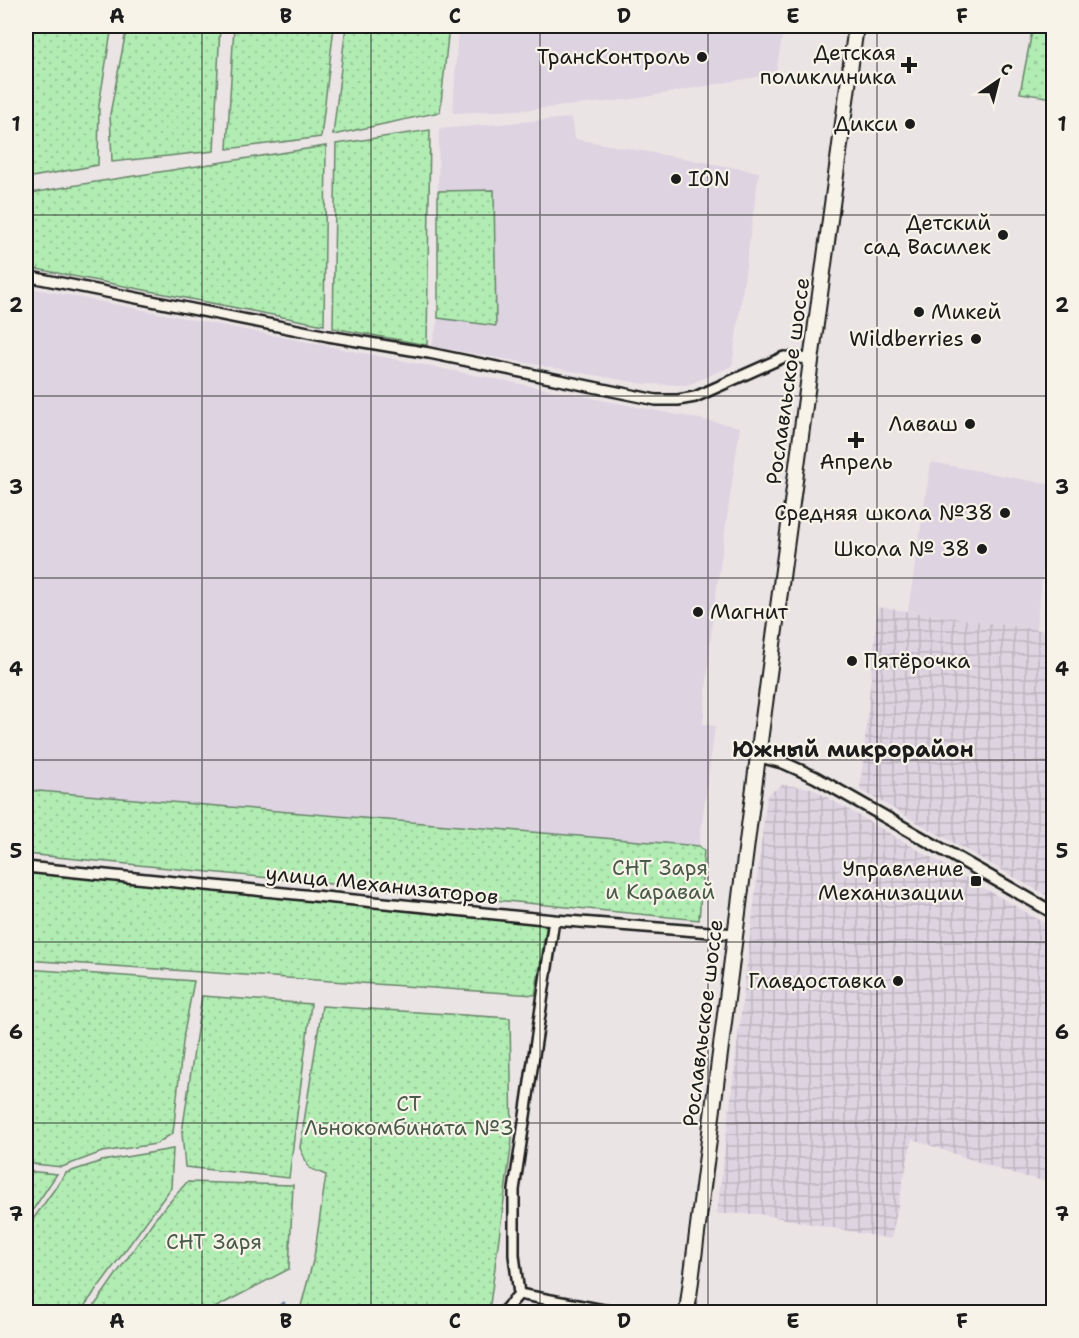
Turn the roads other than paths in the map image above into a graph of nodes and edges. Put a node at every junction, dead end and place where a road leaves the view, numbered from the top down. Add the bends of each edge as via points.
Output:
1 (856, 26) edge
2 (26, 276) edge
3 (812, 359) junction
4 (758, 756) junction
5 (26, 867) edge
6 (1053, 913) edge
7 (554, 920) junction
8 (736, 934) junction
9 (519, 1294) junction
10 (503, 1312) edge
11 (614, 1312) edge
12 (687, 1312) edge

1 - 3 main road, Рославльское шоссе
2 - 3 street via 656,400 695,397 784,357
3 - 4 main road, Рославльское шоссе
4 - 6 street via 815,777
4 - 8 main road, Рославльское шоссе
5 - 7 street, улица Механизаторов
7 - 8 street, улица Механизаторов
7 - 9 street via 514,1190 514,1255
8 - 12 main road, Рославльское шоссе
9 - 10 street
9 - 11 street

